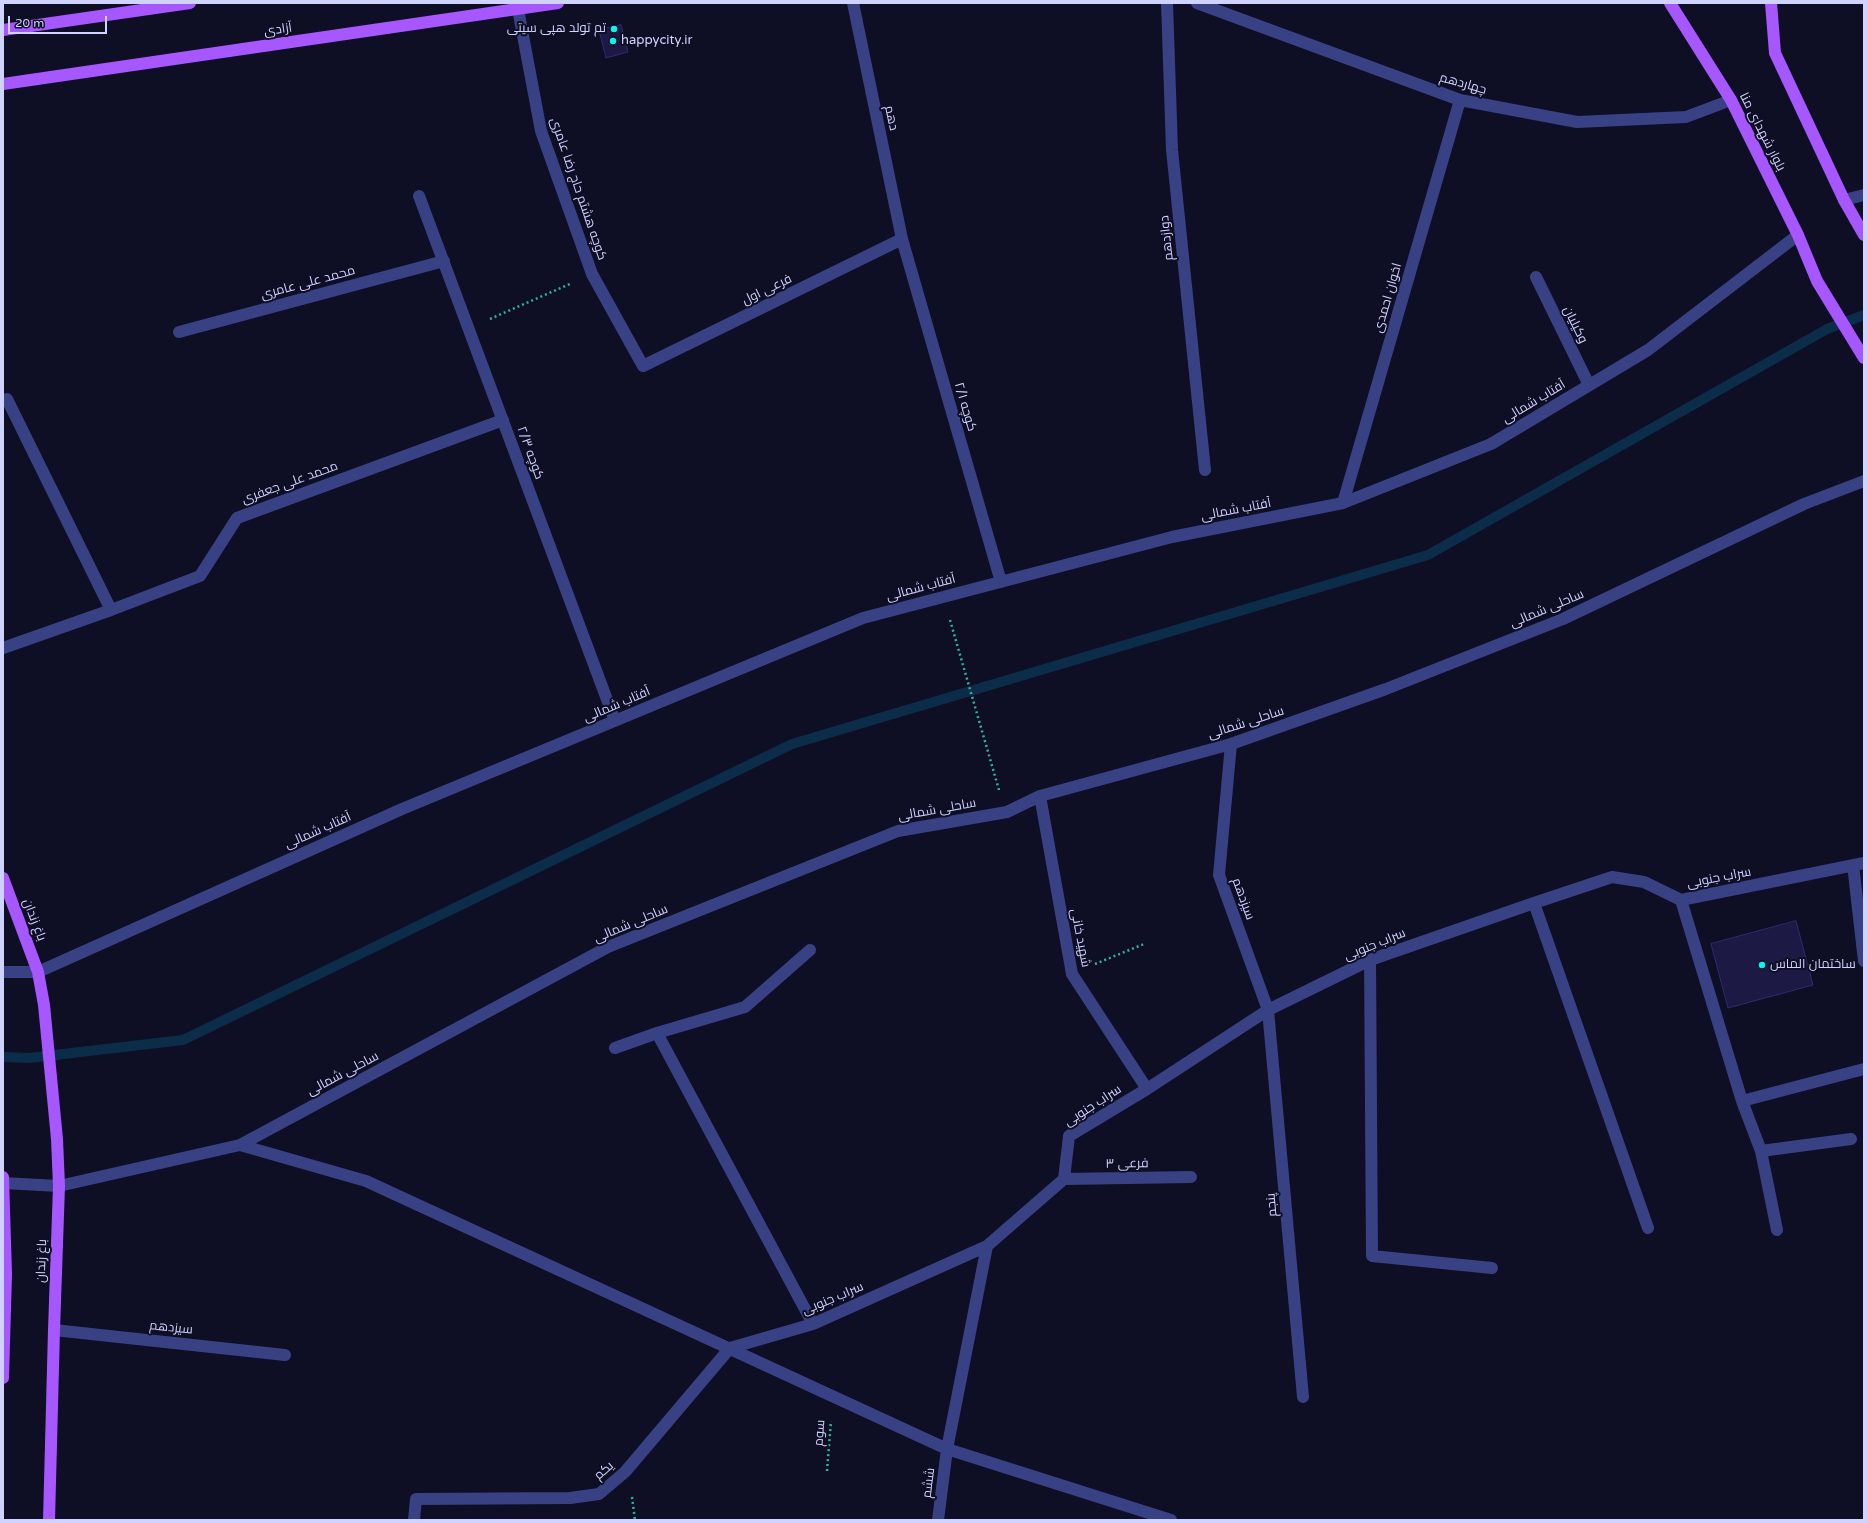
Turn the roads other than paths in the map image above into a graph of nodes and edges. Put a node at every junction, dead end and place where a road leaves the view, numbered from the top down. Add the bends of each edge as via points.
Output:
1 (190, 3) edge
2 (558, 3) edge
3 (853, 3) edge
4 (1168, 3) edge
5 (1197, 3) edge
6 (1670, 3) edge
7 (1771, 3) edge
8 (518, 9) junction
9 (3, 30) edge
10 (3, 84) edge
11 (1460, 100) junction
12 (1731, 100) junction
13 (1864, 195) edge
14 (419, 196) dead end
15 (1844, 200) junction
16 (1798, 235) junction
17 (1864, 235) edge
18 (902, 239) junction
19 (444, 261) junction
20 (1536, 277) dead end
21 (179, 332) dead end
22 (1864, 358) edge
23 (643, 366) joint
24 (1589, 385) junction
25 (7, 399) dead end
26 (503, 420) junction
27 (1205, 470) dead end
28 (1864, 481) edge
29 (1343, 503) junction
30 (1001, 582) junction
31 (111, 610) junction
32 (3, 648) edge
33 (615, 721) junction
34 (1231, 744) junction
35 (1040, 796) junction
36 (1858, 864) edge
37 (3, 878) edge
38 (1681, 900) junction
39 (1534, 903) junction
40 (810, 950) dead end
41 (1370, 960) junction
42 (1864, 961) edge
43 (3, 972) edge
44 (38, 972) junction
45 (1268, 1010) junction
46 (657, 1033) junction
47 (615, 1048) dead end
48 (1864, 1069) edge
49 (1147, 1089) junction
50 (1742, 1101) junction
51 (1851, 1139) dead end
52 (240, 1145) junction
53 (1761, 1151) junction
54 (3, 1177) edge
55 (1191, 1177) dead end
56 (1064, 1178) junction
57 (3, 1183) edge
58 (59, 1186) junction
59 (1648, 1228) dead end
60 (1777, 1230) dead end
61 (987, 1246) junction
62 (1492, 1268) dead end
63 (813, 1324) junction
64 (54, 1330) junction
65 (730, 1348) junction
66 (285, 1355) dead end
67 (3, 1378) edge
68 (1302, 1397) dead end
69 (947, 1449) junction
70 (49, 1520) edge
71 (414, 1520) edge
72 (938, 1520) edge
73 (1171, 1520) edge

1 - 9 main road
2 - 8 main road, آزادی
3 - 18 street, دهم
4 - 27 street, دوازدهم via 1172,150
5 - 11 street, چهاردهم
6 - 12 main road, بلوار شهدای منا
7 - 15 main road via 1775,53
8 - 10 main road, آزادی
8 - 23 street, کوچه هشتم حاج رضا عامری via 541,131 592,274
11 - 12 street, چهاردهم via 1577,122 1686,117
11 - 29 street, اخوان احمدی
12 - 16 main road, بلوار شهدای منا
13 - 15 street
14 - 19 street, کوچه ۲/۳
15 - 17 main road
16 - 22 main road, بلوار شهدای منا via 1817,280
16 - 24 street, آفتاب شمالی via 1648,350
18 - 23 street, فرعی اول
18 - 30 street, کوچه ۲/۱
19 - 21 street, محمد علی عامری
19 - 26 street, کوچه ۲/۳
20 - 24 street, وکیلیان
24 - 29 street, آفتاب شمالی via 1491,444
25 - 31 street
26 - 31 street, محمد علی جعفری via 237,518 200,576
26 - 33 street, کوچه ۲/۳
28 - 34 street, ساحلی شمالی via 1804,504 1563,619 1386,689
29 - 30 street, آفتاب شمالی via 1172,537
30 - 33 street, آفتاب شمالی via 863,618
31 - 32 street, محمد علی جعفری
33 - 44 street, آفتاب شمالی via 402,809
34 - 35 street, ساحلی شمالی
34 - 45 street, سیزدهم via 1220,875
35 - 49 street, شهید خانی via 1072,974
35 - 52 street, ساحلی شمالی via 1007,812 898,831 608,947
36 - 38 street, سراب جنوبی
36 - 42 street
37 - 44 main road, باغ زندان
38 - 39 street, سراب جنوبی via 1644,882 1612,877
38 - 50 street
39 - 41 street, سراب جنوبی
39 - 59 street
40 - 46 street via 745,1007
41 - 45 street, سراب جنوبی
41 - 62 street via 1372,1256
43 - 44 street
44 - 58 main road, باغ زندان via 44,1005
45 - 49 street, سراب جنوبی
45 - 68 street, پنجم
46 - 47 street
46 - 63 street
48 - 50 street
49 - 56 street, سراب جنوبی via 1069,1136
50 - 53 street
51 - 53 street
52 - 58 street, ساحلی شمالی
52 - 65 street via 366,1181
53 - 60 street
54 - 57 main road
55 - 56 street, فرعی ۳
56 - 61 street, سراب جنوبی
57 - 58 street, ساحلی شمالی
57 - 67 main road via 6,1274
58 - 64 main road, باغ زندان
61 - 63 street, سراب جنوبی
61 - 69 street
63 - 65 street, سراب جنوبی
64 - 66 street, سیزدهم
64 - 70 main road, باغ زندان
65 - 69 street
65 - 71 street, یکم via 625,1472 599,1494 570,1498 416,1499
69 - 72 street, ششم
69 - 73 street

